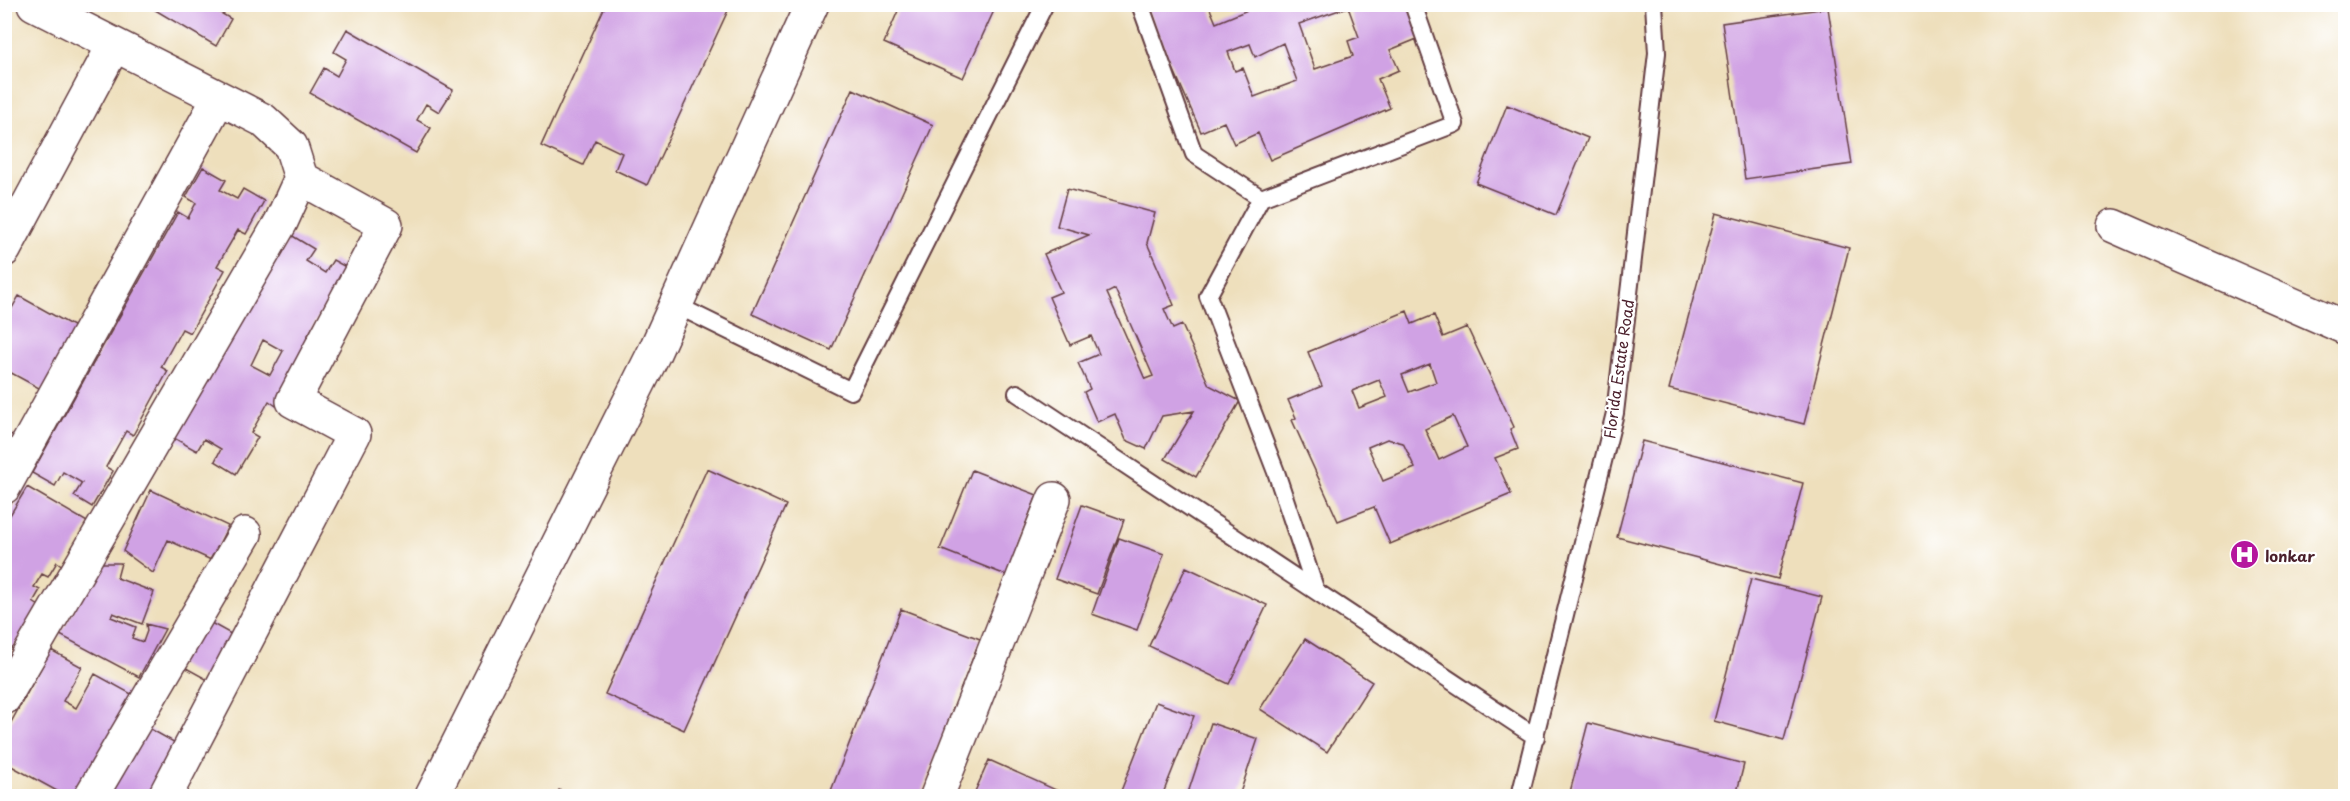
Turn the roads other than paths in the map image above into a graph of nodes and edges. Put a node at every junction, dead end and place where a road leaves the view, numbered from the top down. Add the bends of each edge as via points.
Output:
1 (34, 4) edge
2 (812, 4) edge
3 (1045, 4) edge
4 (1140, 4) edge
5 (1413, 4) edge
6 (1654, 4) edge
7 (114, 45) junction
8 (219, 98) junction
9 (301, 178) junction
10 (1261, 198) junction
11 (2114, 226) dead end
12 (4, 250) edge
13 (676, 305) junction
14 (2346, 327) edge
15 (1017, 393) dead end
16 (4, 487) edge
17 (1054, 499) dead end
18 (245, 534) dead end
19 (1316, 591) junction
20 (4, 698) edge
21 (1536, 737) junction
22 (91, 796) edge
23 (165, 796) edge
24 (432, 796) edge
25 (937, 796) edge
26 (1520, 796) edge

1 - 7 street
2 - 13 street
3 - 13 lane via 851,391
4 - 10 lane via 1194,154
5 - 10 lane via 1455,124
6 - 21 lane, Florida Estate Road via 1657,53 1615,412
7 - 8 street
7 - 12 street
8 - 9 street via 263,120 291,146
8 - 16 street
9 - 20 street via 281,222
9 - 23 street via 386,225 293,400 354,434
10 - 19 lane via 1208,296 1276,472
11 - 14 street
13 - 24 street
15 - 19 lane
17 - 25 street
18 - 22 street
19 - 21 lane
21 - 26 lane, Florida Estate Road

